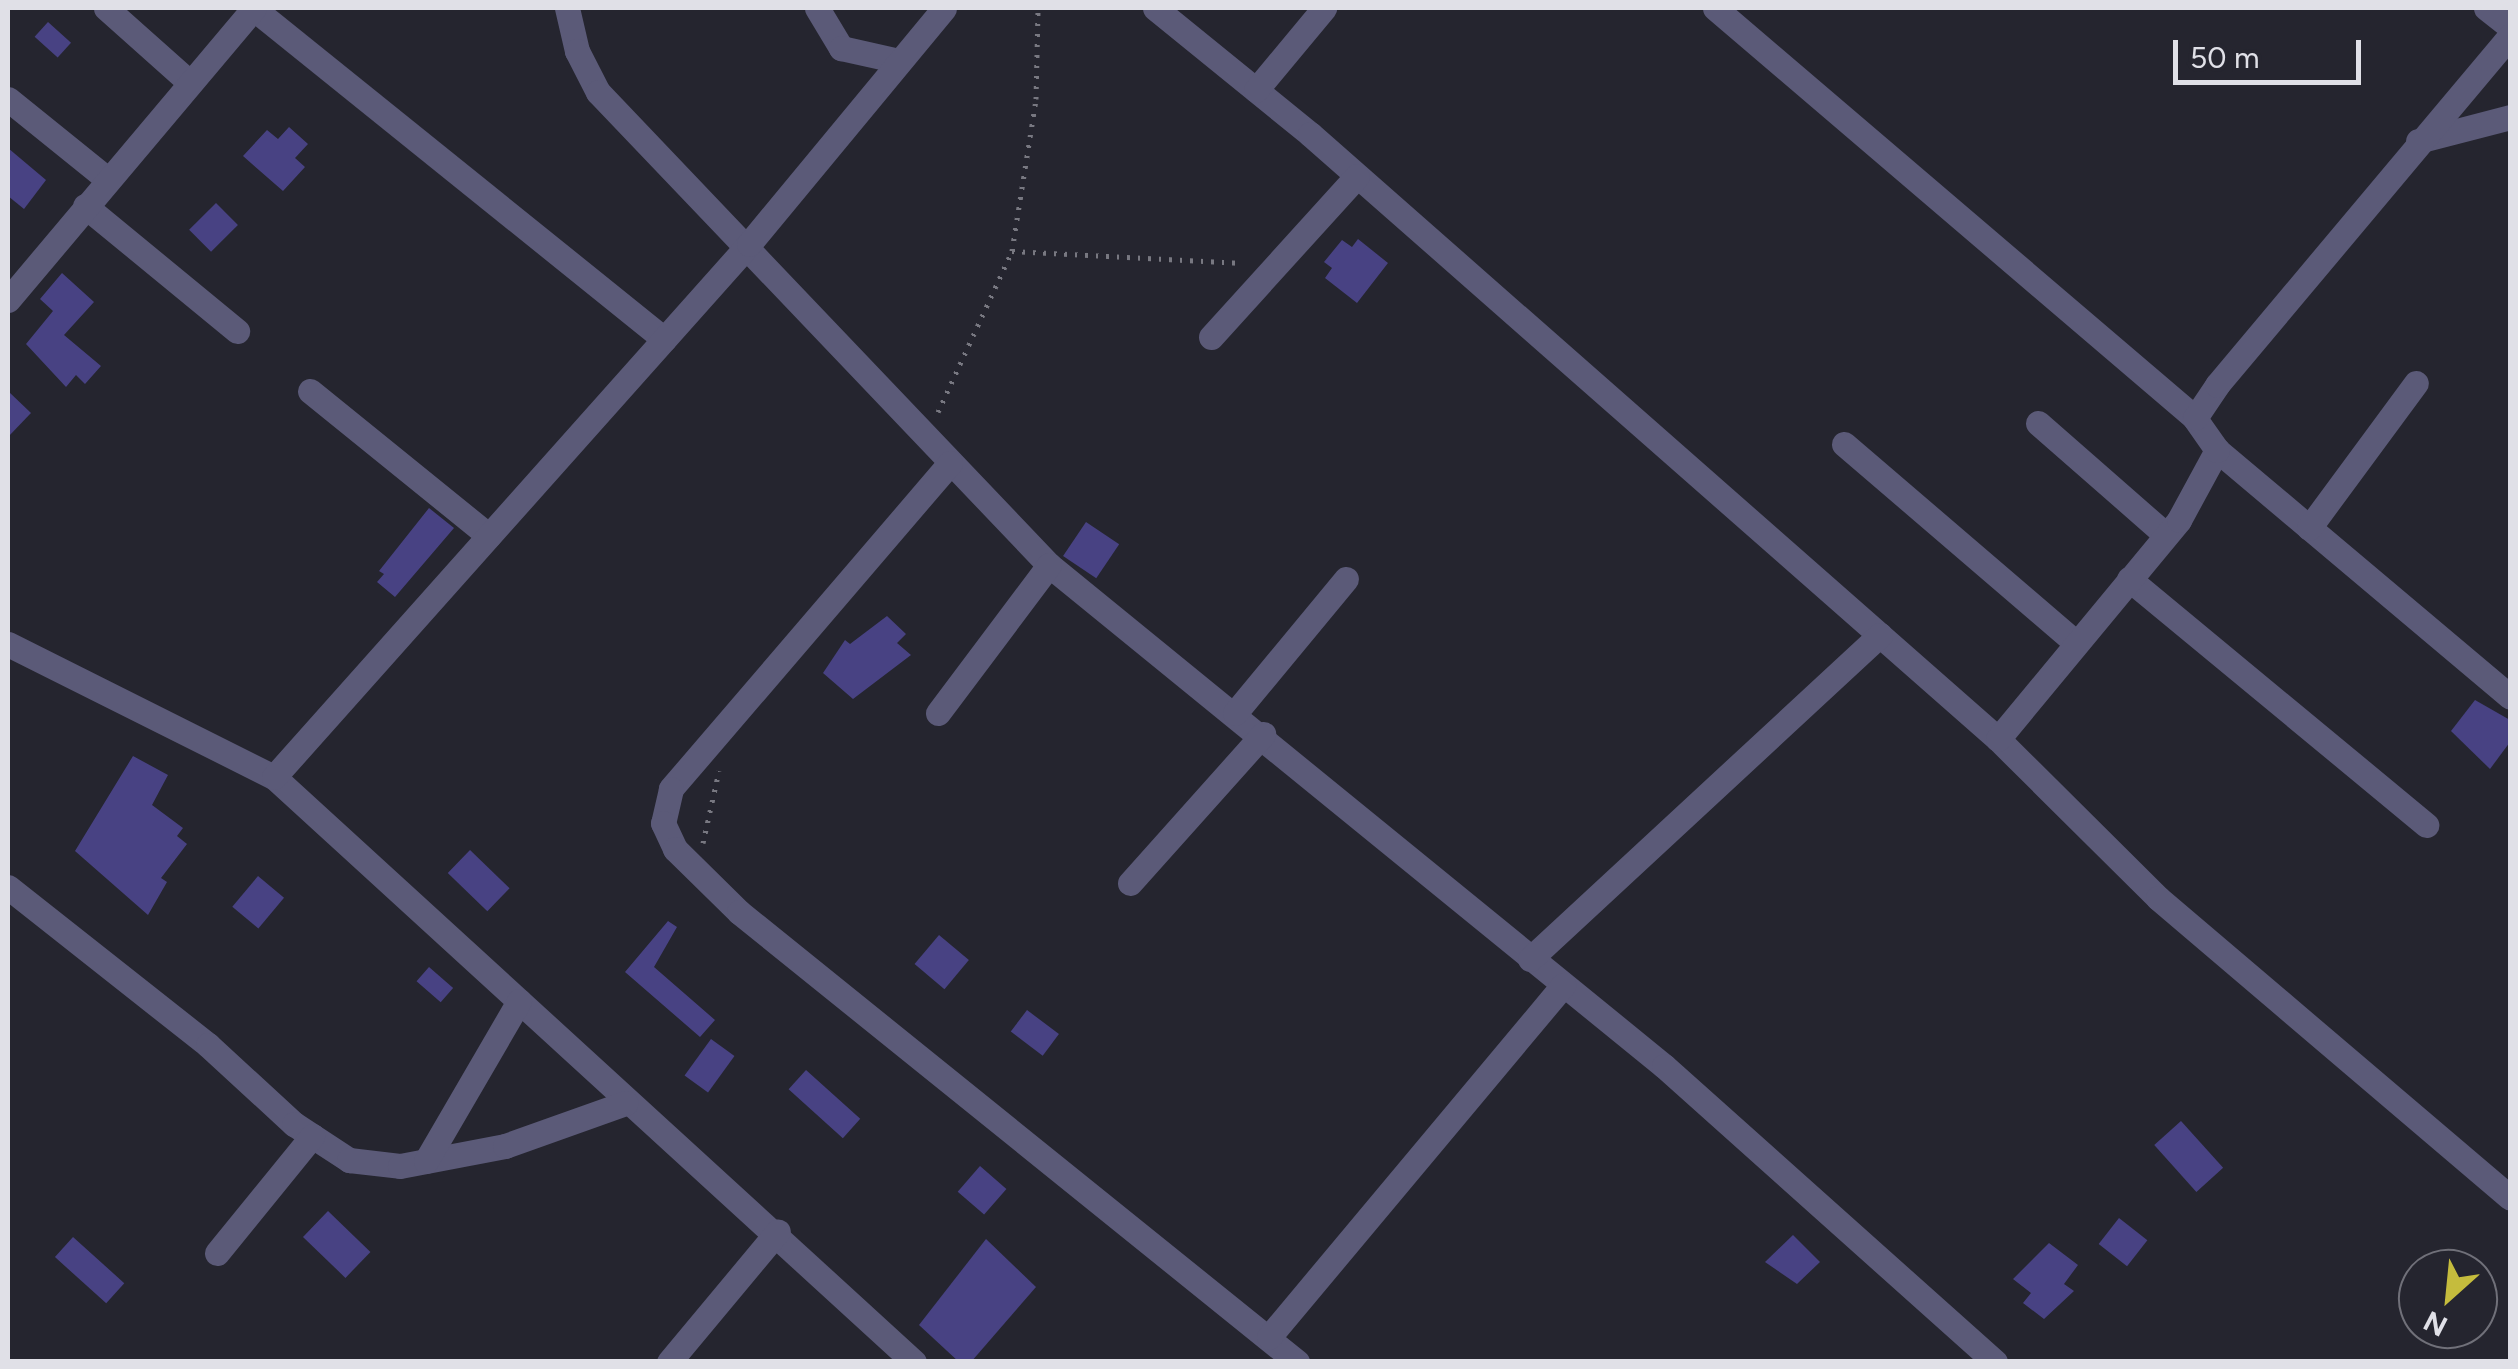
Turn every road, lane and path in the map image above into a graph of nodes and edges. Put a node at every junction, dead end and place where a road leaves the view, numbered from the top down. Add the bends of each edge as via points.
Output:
1 (106, 8) edge
2 (254, 8) edge
3 (568, 8) edge
4 (817, 8) edge
5 (944, 8) edge
6 (1038, 8) edge
7 (1156, 8) edge
8 (1324, 8) edge
9 (1715, 8) edge
10 (2486, 8) edge
11 (2510, 26) edge
12 (2510, 36) edge
13 (899, 62) junction
14 (188, 82) junction
15 (1256, 90) junction
16 (8, 100) edge
17 (2510, 117) edge
18 (2418, 140) junction
19 (1357, 176) junction
20 (107, 179) junction
21 (85, 206) junction
22 (748, 244) junction
23 (1012, 251) junction
24 (1276, 265) junction
25 (8, 300) edge
26 (237, 331) dead end
27 (1211, 337) dead end
28 (664, 339) junction
29 (2416, 383) dead end
30 (310, 391) dead end
31 (2195, 418) junction
32 (2038, 424) dead end
33 (926, 437) junction
34 (1844, 444) dead end
35 (2216, 450) junction
36 (950, 463) junction
37 (2309, 528) junction
38 (2166, 535) junction
39 (489, 536) junction
40 (1049, 564) junction
41 (1346, 579) dead end
42 (2128, 580) junction
43 (1880, 636) junction
44 (2076, 643) junction
45 (8, 644) edge
46 (2510, 697) edge
47 (938, 713) dead end
48 (1235, 713) junction
49 (730, 718) junction
50 (1263, 734) junction
51 (1998, 739) junction
52 (274, 777) junction
53 (2426, 825) dead end
54 (698, 871) junction
55 (1130, 883) dead end
56 (8, 887) edge
57 (1530, 959) junction
58 (1564, 985) junction
59 (519, 1001) junction
60 (626, 1103) junction
61 (312, 1136) junction
62 (426, 1161) junction
63 (2510, 1198) edge
64 (778, 1231) junction
65 (216, 1253) dead end
66 (1267, 1347) edge
67 (669, 1362) edge
68 (914, 1362) edge
69 (1297, 1362) edge
70 (1995, 1362) edge

1 - 14 street
2 - 14 street
2 - 28 street
3 - 22 street via 577,51 598,92
4 - 13 street via 841,48
5 - 13 street
6 - 23 path via 1036,99
7 - 15 street
8 - 15 street
9 - 31 street
10 - 11 street
12 - 18 street
13 - 22 street
14 - 20 street
15 - 19 street
16 - 20 street
17 - 18 street
18 - 31 street
19 - 24 street
19 - 43 street
20 - 21 street
21 - 25 street
21 - 26 street
22 - 28 street
22 - 33 street
23 - 24 path
23 - 33 path
24 - 27 street
28 - 39 street
29 - 37 street
30 - 39 street
31 - 35 street
32 - 38 street
33 - 36 street
34 - 44 street
35 - 37 street
35 - 38 street
36 - 40 street
36 - 49 street
37 - 46 street
38 - 42 street
39 - 52 street
40 - 47 street
40 - 48 street
41 - 48 street
42 - 44 street
42 - 53 street
43 - 51 street
43 - 57 street
44 - 51 street
45 - 52 street
48 - 50 street
49 - 54 path
49 - 54 street via 671,789 664,823 675,848
50 - 55 street
50 - 57 street
51 - 63 street via 2158,898
52 - 59 street
54 - 66 street via 739,912
56 - 61 street
57 - 58 street
58 - 66 street
58 - 70 street
59 - 60 street
59 - 62 street
60 - 62 street via 505,1146
60 - 64 street
61 - 62 street via 349,1160 400,1166
61 - 65 street
64 - 67 street
64 - 68 street
66 - 69 street

